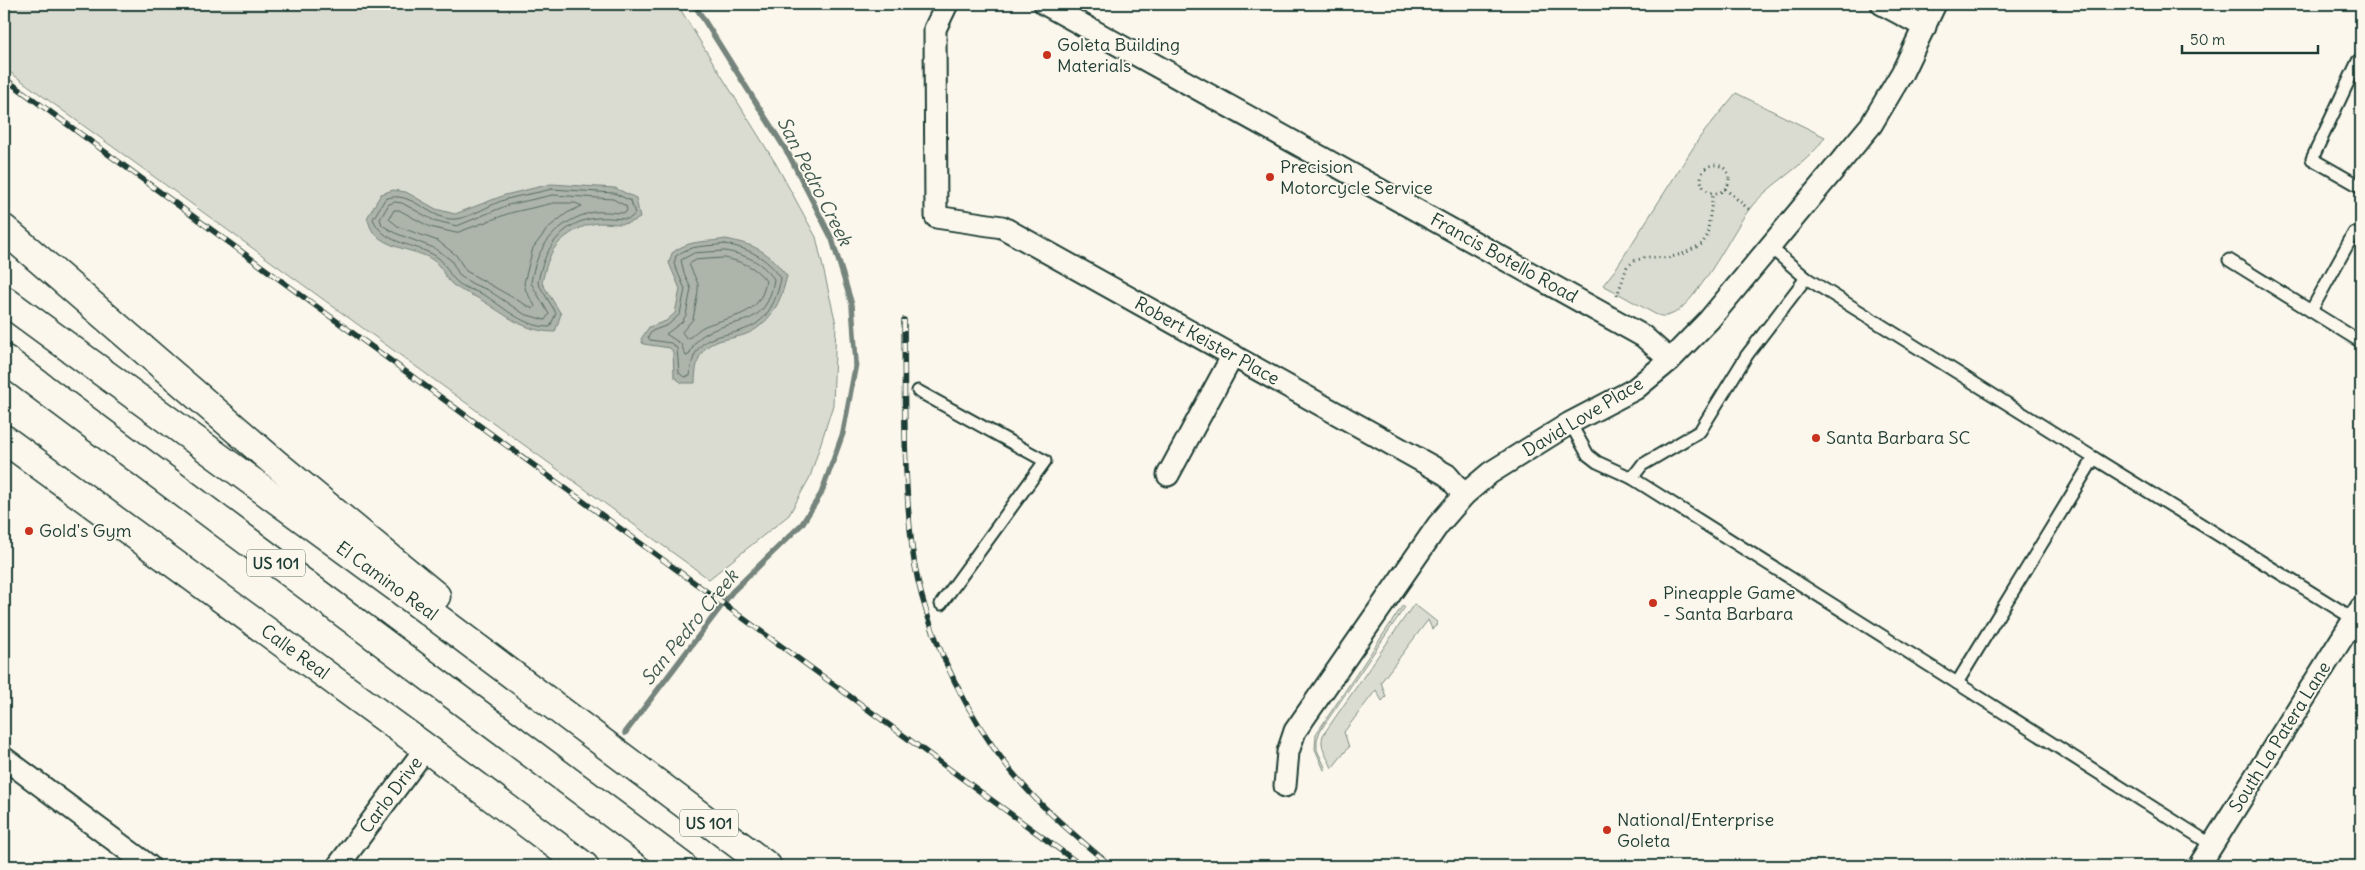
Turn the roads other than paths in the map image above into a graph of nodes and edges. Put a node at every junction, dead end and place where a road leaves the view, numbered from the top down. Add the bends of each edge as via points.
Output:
1 (947, 4) edge
2 (1045, 4) edge
3 (1882, 4) edge
4 (1935, 4) edge
5 (1925, 27) junction
6 (2361, 59) edge
7 (2361, 187) edge
8 (4, 229) edge
9 (2361, 236) edge
10 (1770, 247) junction
11 (2228, 260) dead end
12 (1806, 278) junction
13 (4, 300) edge
14 (2311, 311) junction
15 (2360, 337) edge
16 (1233, 355) junction
17 (4, 359) edge
18 (1670, 360) junction
19 (918, 391) dead end
20 (1570, 423) junction
21 (4, 439) edge
22 (2094, 458) junction
23 (1168, 475) dead end
24 (1632, 478) junction
25 (1464, 495) junction
26 (941, 604) dead end
27 (2358, 614) edge
28 (500, 665) junction
29 (1956, 683) junction
30 (426, 748) junction
31 (4, 758) edge
32 (1285, 786) dead end
33 (2212, 845) junction
34 (149, 866) edge
35 (338, 866) edge
36 (584, 866) edge
37 (682, 866) edge
38 (767, 866) edge
39 (2199, 866) edge

1 - 16 street, Robert Keister Place via 935,29 936,217 1002,227
2 - 18 street, Francis Botello Road via 1643,336
3 - 5 street
4 - 5 street, David Love Place
5 - 10 street, David Love Place via 1898,82 1871,125
6 - 7 lane via 2312,159
8 - 28 main road via 268,457 451,608
9 - 14 lane via 2354,232
10 - 12 lane
10 - 18 street, David Love Place via 1709,320
11 - 14 lane
12 - 22 lane
12 - 24 lane via 1747,355 1700,431 1642,465
13 - 28 main road, El Camino Real / US 101
14 - 15 lane
16 - 23 street
16 - 25 street, Robert Keister Place via 1447,475
17 - 37 main road, US 101
18 - 20 street, David Love Place via 1635,389
19 - 26 lane via 1045,461
20 - 24 lane via 1588,455
20 - 25 street, David Love Place via 1490,473
21 - 30 main road, Calle Real
22 - 27 lane
22 - 29 lane
24 - 29 lane
25 - 32 street, David Love Place via 1401,576 1295,731 1288,752
27 - 33 street, South La Patera Lane
28 - 38 main road, El Camino Real / US 101
29 - 33 lane
30 - 35 street, Carlo Drive
30 - 36 main road, Calle Real
31 - 34 street
33 - 39 street, South La Patera Lane

